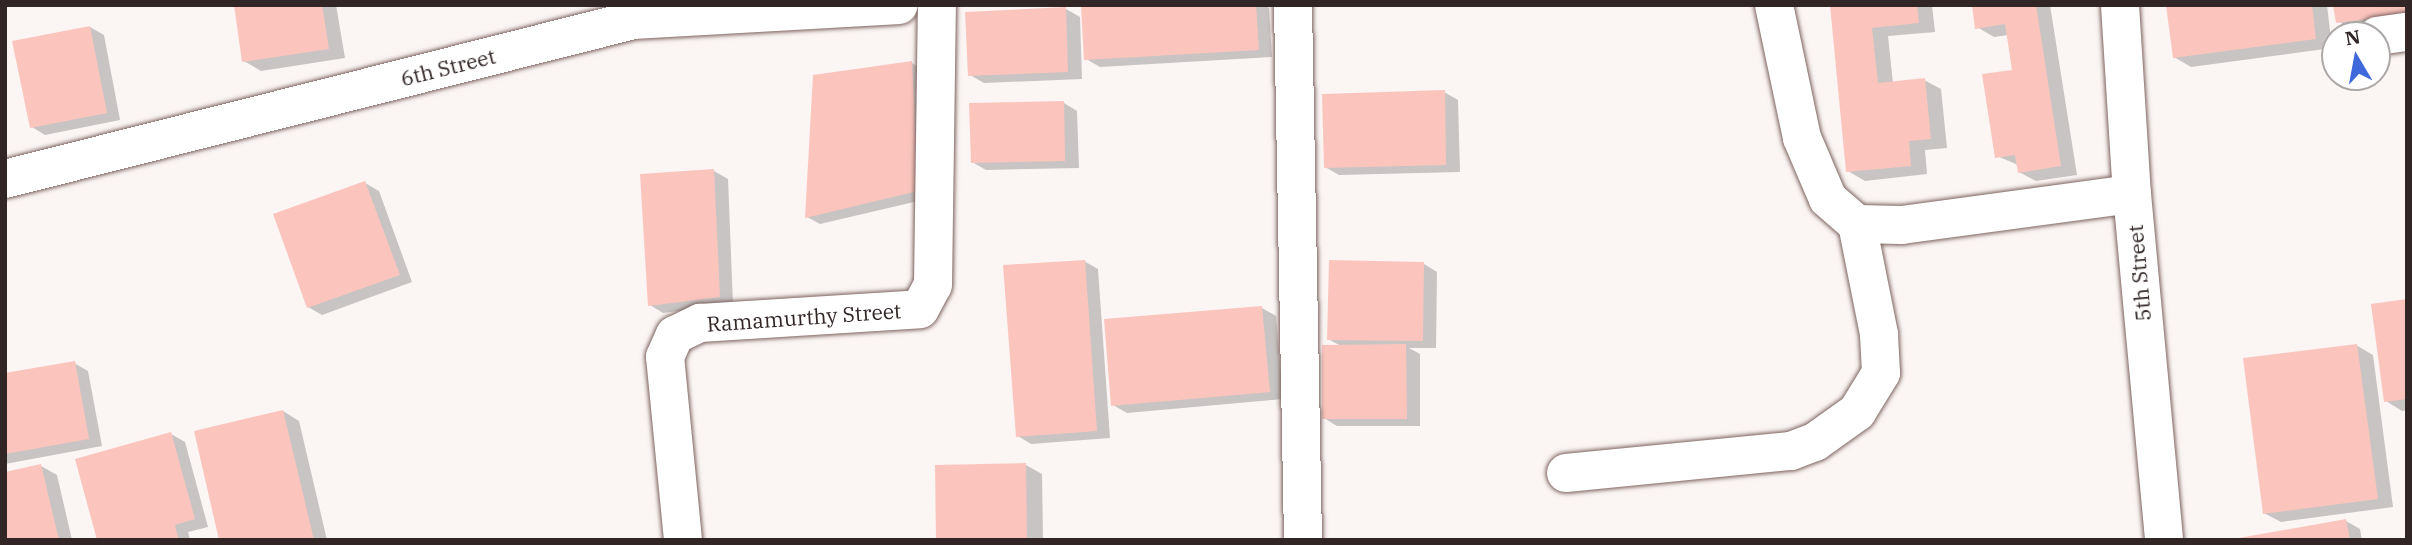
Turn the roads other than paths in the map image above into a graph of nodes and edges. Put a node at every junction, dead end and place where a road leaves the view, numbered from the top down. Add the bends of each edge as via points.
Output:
1 (899, 5) edge
2 (937, 5) edge
3 (1293, 5) edge
4 (1774, 5) edge
5 (2120, 5) edge
6 (5, 179) edge
7 (2132, 194) junction
8 (1857, 224) junction
9 (1566, 474) dead end
10 (683, 540) edge
11 (1303, 540) edge
12 (2164, 540) edge

1 - 6 street, 6th Street via 634,20
2 - 10 street, Ramamurthy Street via 933,285 920,309 700,324 675,335 665,357
3 - 11 street
4 - 8 street via 1802,138 1828,199
5 - 7 street, 5th Street
7 - 8 street via 1902,225
7 - 12 street, 5th Street
8 - 9 street via 1879,334 1881,373 1857,412 1815,442 1791,451

